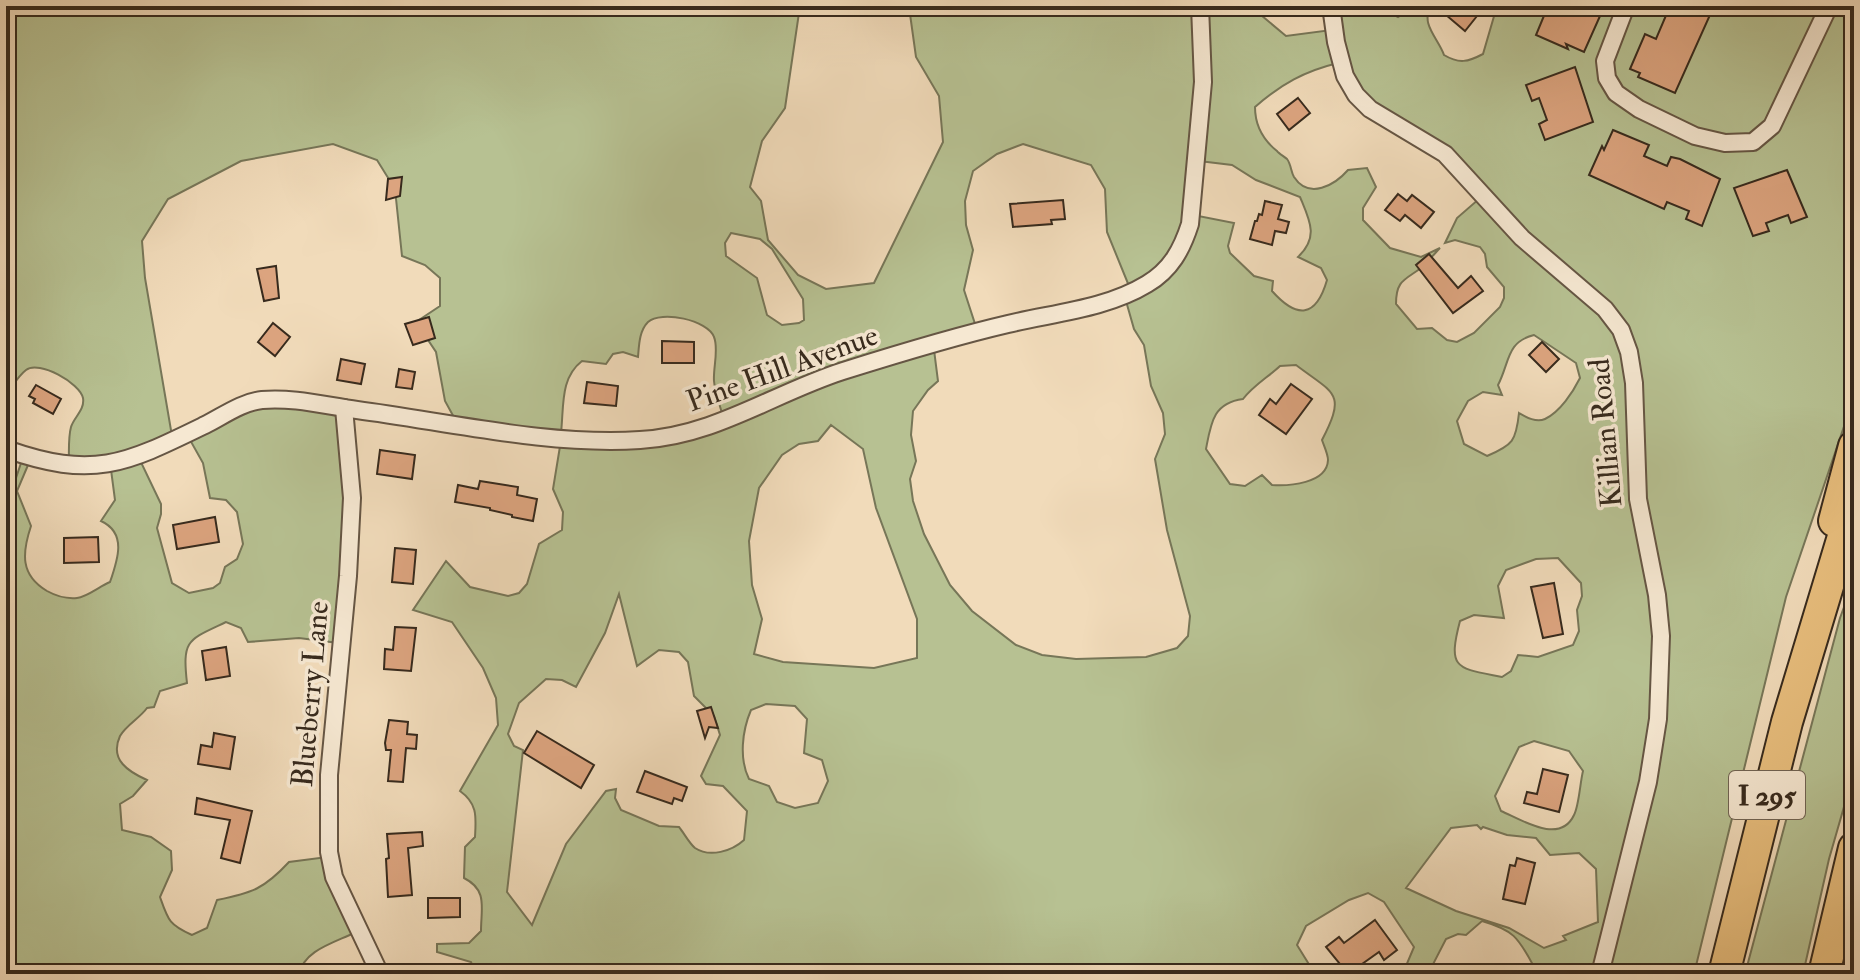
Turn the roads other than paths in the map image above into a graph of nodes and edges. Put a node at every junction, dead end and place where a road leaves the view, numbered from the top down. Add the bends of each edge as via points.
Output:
1 (1200, 6) edge
2 (1331, 6) edge
3 (1626, 6) edge
4 (1829, 6) edge
5 (344, 408) junction
6 (1854, 446) edge
7 (6, 449) edge
8 (1854, 500) edge
9 (1817, 618) junction
10 (1854, 848) edge
11 (380, 974) edge
12 (1600, 974) edge
13 (1724, 974) edge
14 (1824, 974) edge

1 - 5 street, Pine Hill Avenue via 1203,82 1190,224 1184,244 1165,270 1119,298 843,371 728,421 679,436 589,441
2 - 12 street, Killian Road via 1345,76 1356,95 1445,154 1522,238 1605,309 1629,352 1638,499 1661,636 1658,719 1648,782
3 - 4 street via 1605,61 1616,93 1695,136 1725,143 1753,142 1772,126
5 - 7 street, Pine Hill Avenue via 282,400 248,403 163,445 102,465 64,466
5 - 11 street, Blueberry Lane via 352,498 329,775 329,852 343,900
6 - 9 highway via 1836,509
8 - 9 highway, I 295
9 - 13 highway, I 295
10 - 14 highway

